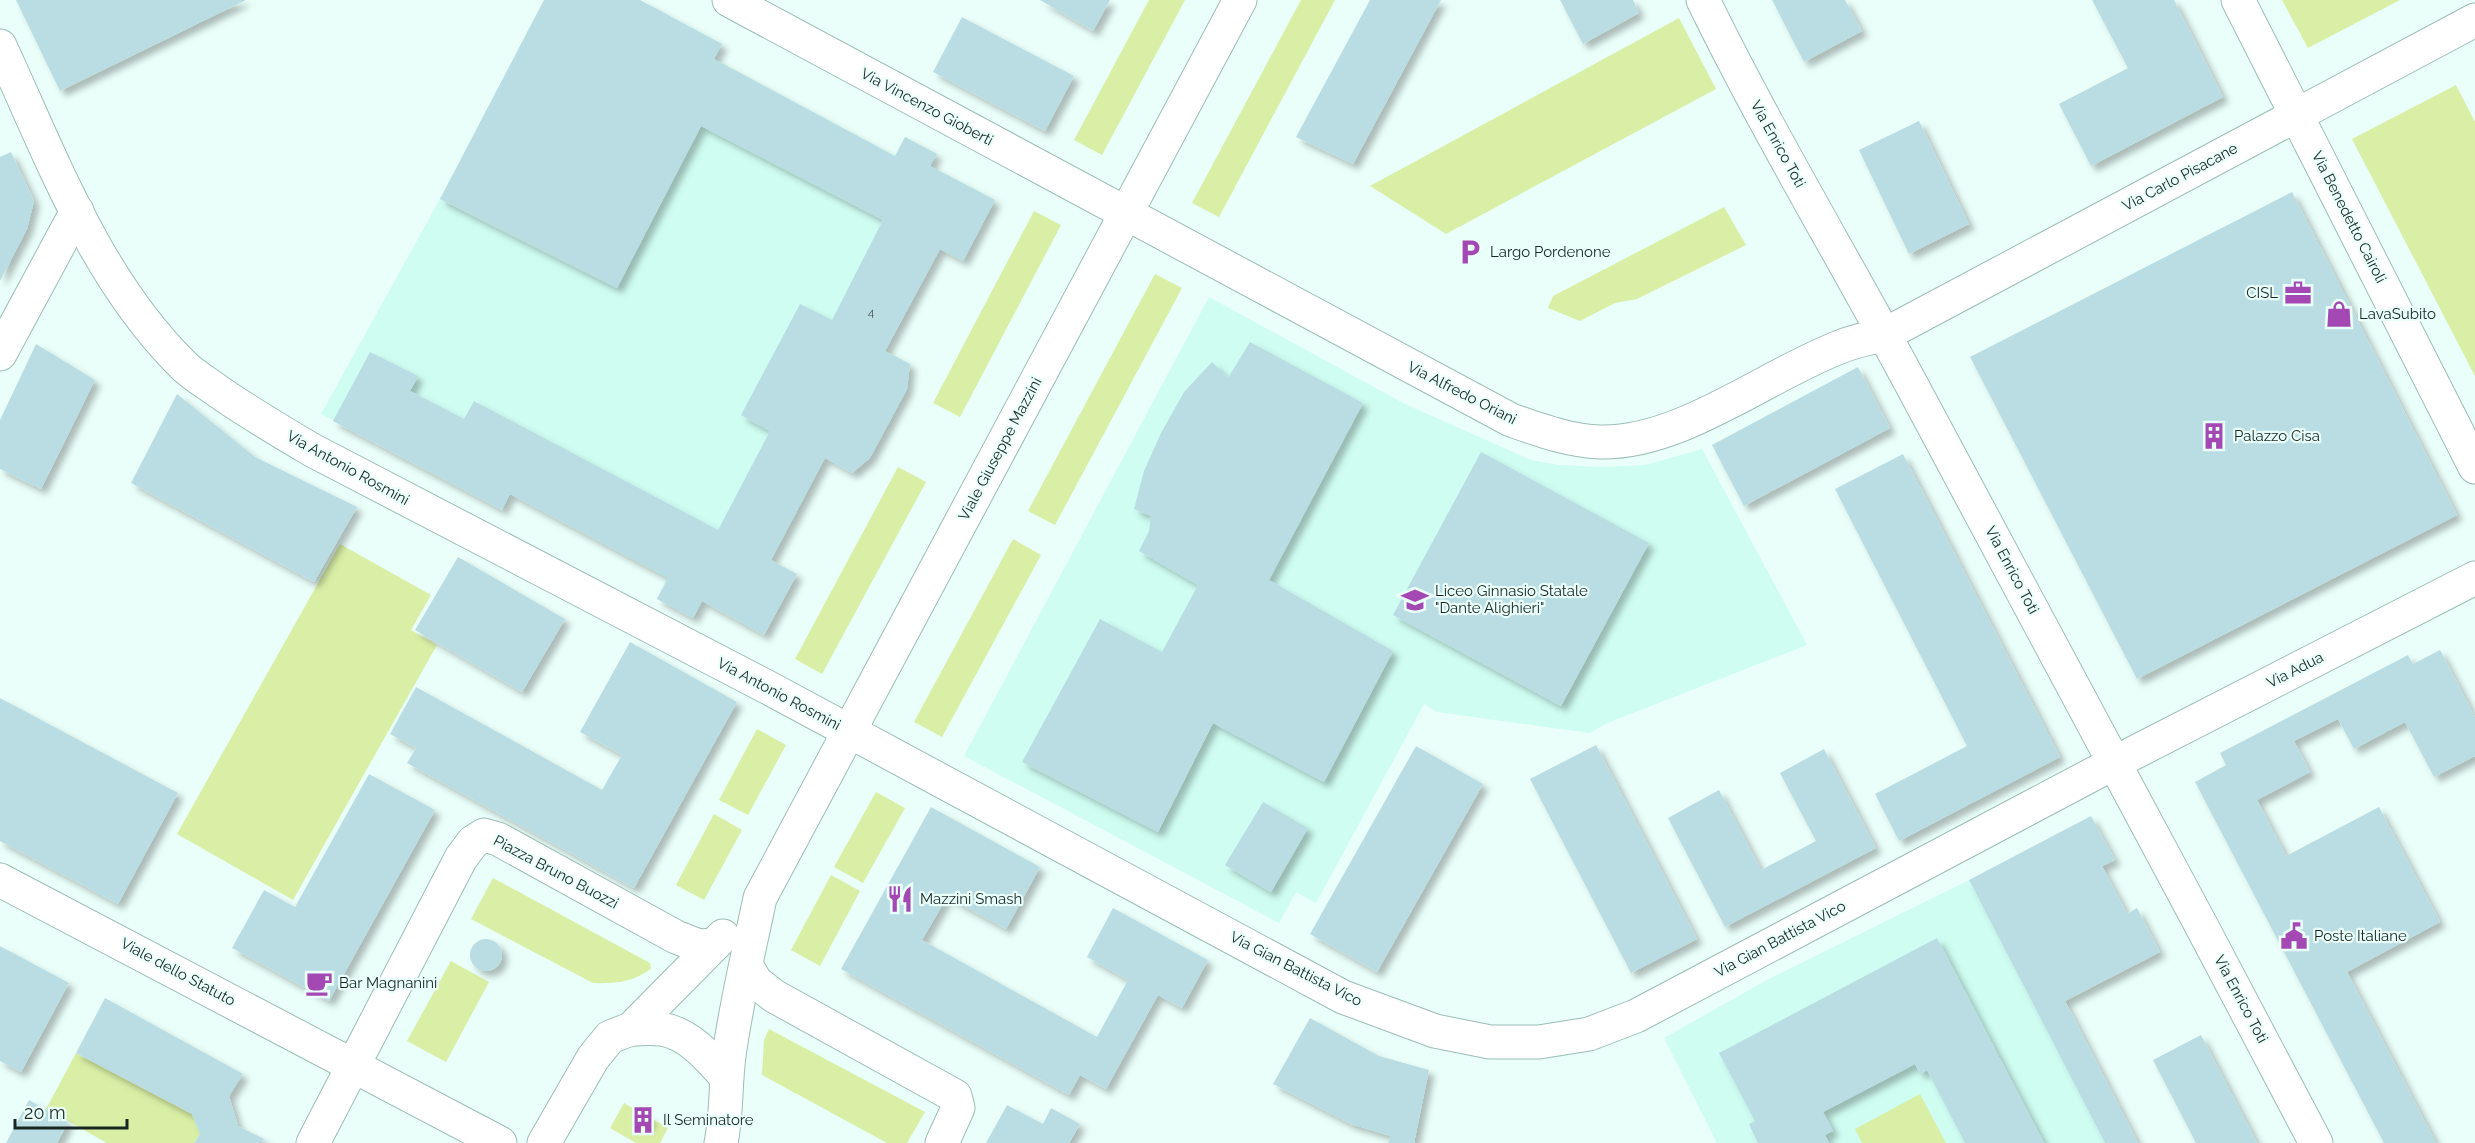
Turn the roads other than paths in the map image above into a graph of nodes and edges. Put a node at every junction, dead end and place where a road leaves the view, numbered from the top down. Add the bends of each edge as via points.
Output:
1 (729, 0) edge
2 (1240, 0) edge
3 (1703, 0) edge
4 (2238, 0) edge
5 (2467, 0) edge
6 (2475, 15) edge
7 (2475, 20) edge
8 (0, 46) edge
9 (2297, 115) junction
10 (77, 211) junction
11 (1125, 215) junction
12 (1884, 335) junction
13 (0, 354) edge
14 (2475, 467) edge
15 (2475, 578) edge
16 (850, 731) junction
17 (2116, 762) junction
18 (0, 880) edge
19 (760, 898) junction
20 (714, 945) junction
21 (746, 965) junction
22 (631, 1029) junction
23 (355, 1065) junction
24 (726, 1077) junction
25 (313, 1143) edge
26 (500, 1143) edge
27 (544, 1143) edge
28 (720, 1143) edge
29 (942, 1143) edge
30 (2316, 1143) edge

1 - 11 street, Via Vincenzo Gioberti
2 - 11 street, Viale Giuseppe Mazzini
3 - 12 street, Via Enrico Toti via 1766,124
4 - 9 street, Via Benedetto Cairoli
5 - 6 street
7 - 9 street, Via Carlo Pisacane
8 - 10 street, Via Antonio Rosmini
9 - 12 street, Via Carlo Pisacane
9 - 14 street, Via Benedetto Cairoli
10 - 13 street
10 - 16 street, Via Antonio Rosmini via 107,268 143,321 184,366 242,408 312,450
11 - 12 street, Via Alfredo Oriani via 1511,420 1554,435 1600,442 1635,438 1676,426 1840,347
11 - 16 street, Viale Giuseppe Mazzini
12 - 17 street, Via Enrico Toti
15 - 17 street, Via Adua
16 - 17 street, Via Gian Battista Vico via 1343,997 1435,1031 1490,1042 1539,1042 1588,1034 1636,1016
16 - 19 street, Viale Giuseppe Mazzini
17 - 30 street, Via Enrico Toti
18 - 23 street, Viale dello Statuto
19 - 20 street, Viale Giuseppe Mazzini
19 - 21 street, Viale Giuseppe Mazzini
20 - 22 street
20 - 23 street, Piazza Bruno Buozzi via 699,946 676,937 498,839 484,835 461,858
21 - 24 street
21 - 29 street via 756,982 774,996 955,1096 958,1108
22 - 24 street via 662,1029 685,1038
22 - 27 street via 610,1037 593,1058
23 - 25 street
23 - 26 street
24 - 28 street via 726,1120

